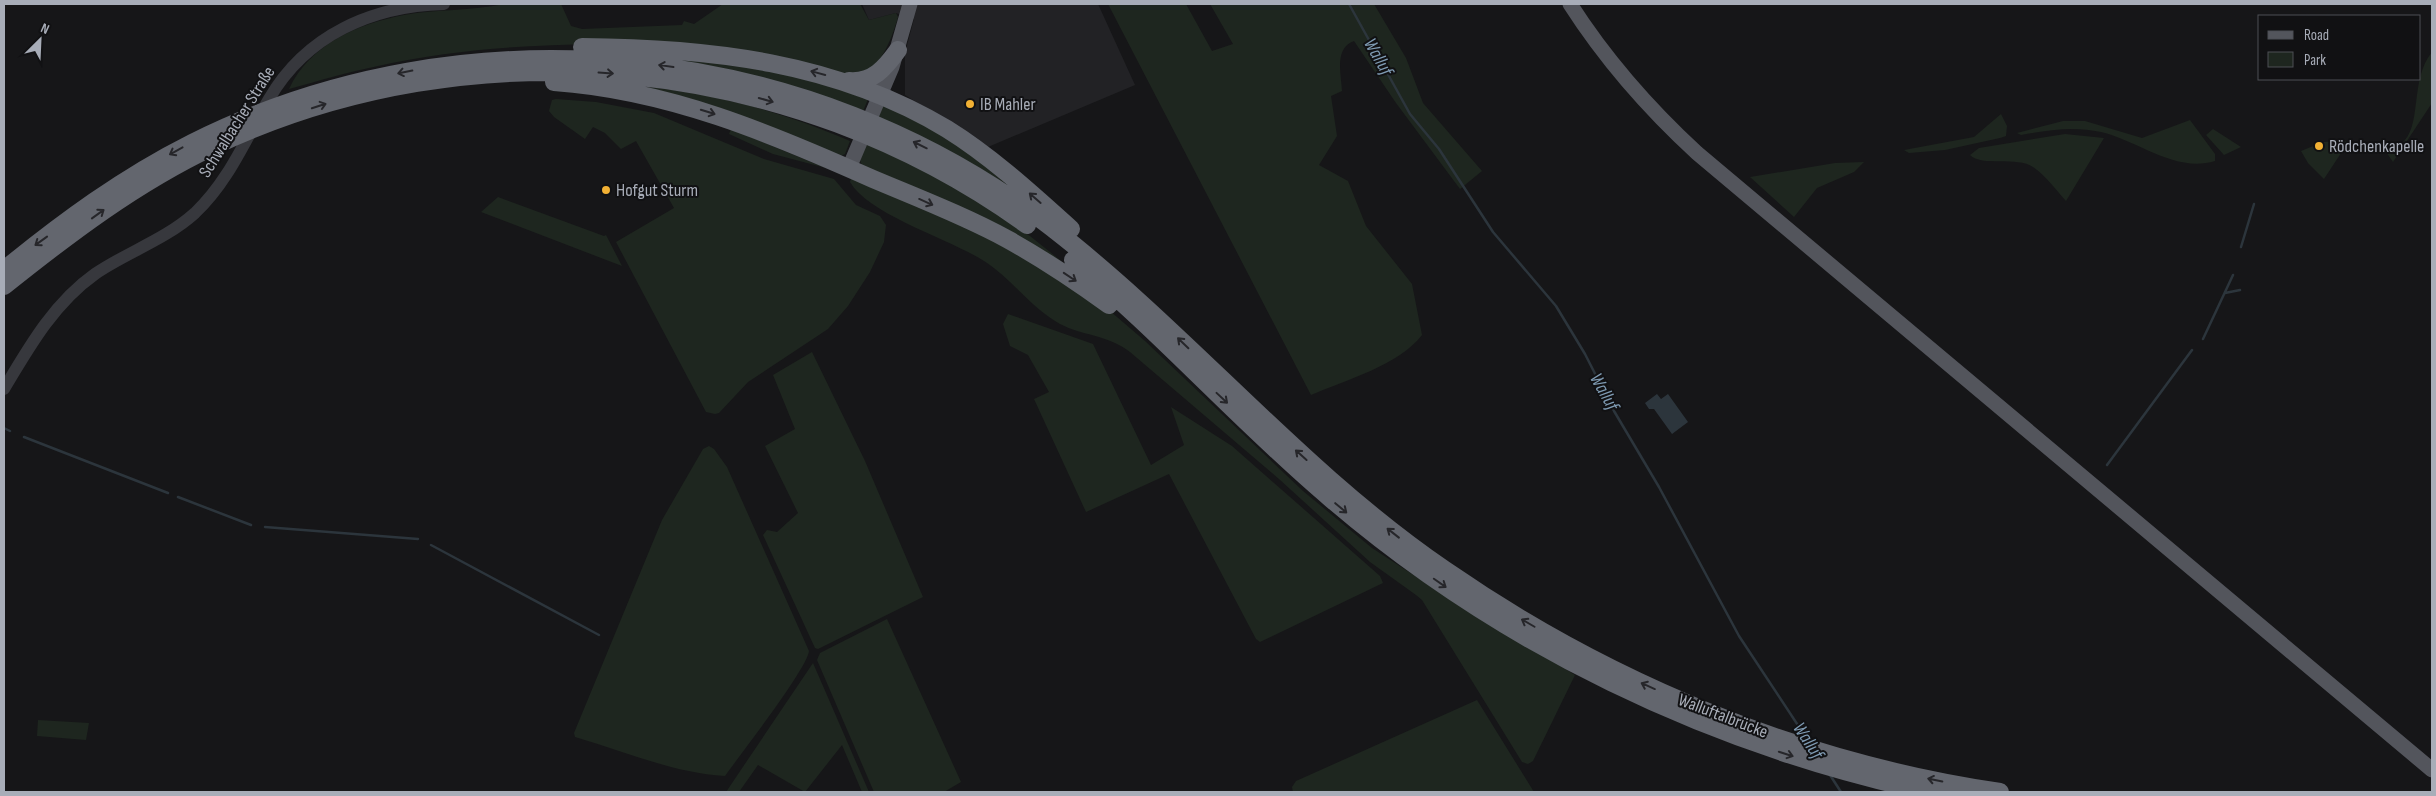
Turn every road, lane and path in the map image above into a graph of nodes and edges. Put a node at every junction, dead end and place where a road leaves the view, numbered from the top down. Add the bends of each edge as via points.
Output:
1 (444, 4) edge
2 (910, 4) edge
3 (1570, 4) edge
4 (898, 50) junction
5 (453, 64) junction
6 (844, 81) junction
7 (418, 82) junction
8 (878, 100) junction
9 (852, 161) junction
10 (4, 270) edge
11 (4, 286) edge
12 (1156, 318) junction
13 (1186, 365) junction
14 (4, 389) edge
15 (1568, 653) junction
16 (2432, 770) edge
17 (1929, 792) edge
18 (2000, 792) edge

1 - 14 street, Schwalbacher Straße via 401,7 372,14 331,34 308,52 278,86 211,196 175,228 108,266 71,294 51,316
2 - 4 main road
3 - 16 main road via 1608,60 1697,153
4 - 6 highway via 872,78
4 - 8 main road
6 -> 5 highway via 745,58 630,48 567,47 496,52
5 -> 10 highway via 367,79 282,104 220,129 153,164 100,197
12 -> 5 highway via 1088,257 1011,198 927,148 838,109 744,80 648,64 550,58
6 - 8 highway
7 -> 9 highway via 536,81 644,94
11 -> 7 highway via 108,208 211,147 272,121 333,102
7 -> 13 highway via 512,72 617,74 748,95 839,123 926,162 1007,210 1082,268
8 - 9 main road
12 -> 8 highway via 1102,258 1011,177 948,130
9 -> 13 highway via 1040,258
15 -> 12 highway via 1363,509 1282,438
13 -> 15 highway via 1301,473 1372,534 1462,597
15 -> 17 highway, Walluftalbrücke via 1660,705 1750,742 1835,769
18 -> 15 highway, Walluftalbrücke via 1893,771 1785,740

